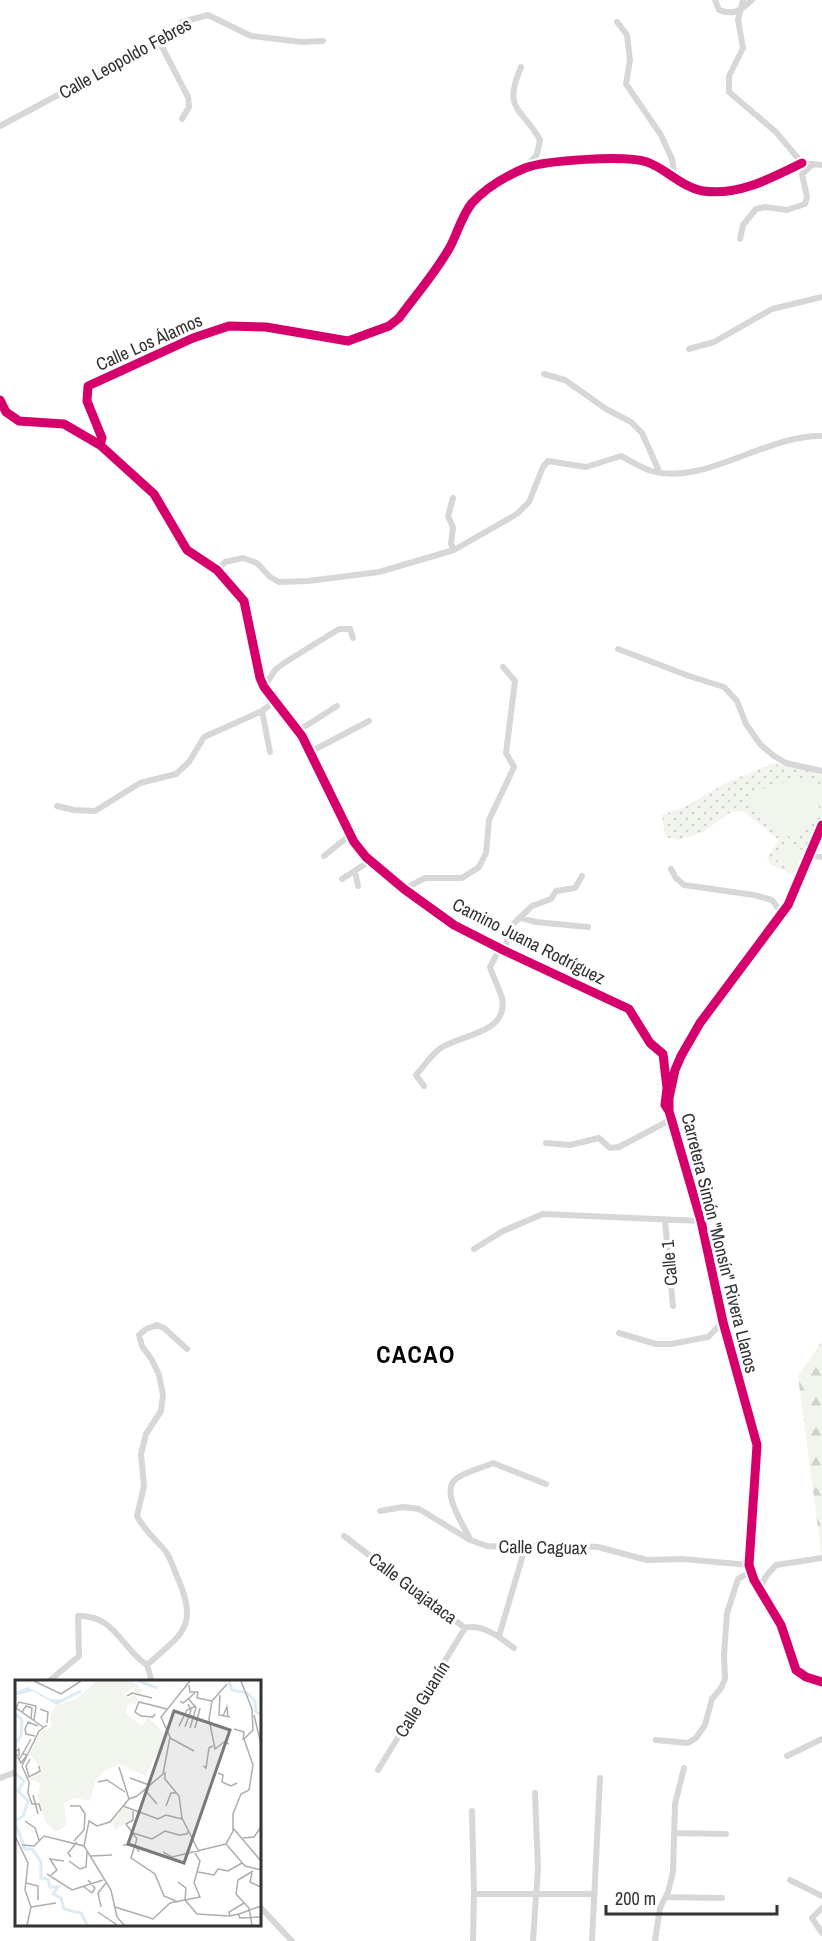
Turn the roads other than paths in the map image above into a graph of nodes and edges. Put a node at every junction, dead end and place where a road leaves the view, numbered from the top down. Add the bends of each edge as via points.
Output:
1 (715, 0) edge
2 (743, 0) edge
3 (752, 0) edge
4 (740, 11) junction
5 (617, 22) dead end
6 (159, 40) junction
7 (323, 41) dead end
8 (521, 67) dead end
9 (182, 119) dead end
10 (0, 126) edge
11 (802, 163) junction
12 (814, 163) junction
13 (822, 165) edge
14 (526, 168) junction
15 (675, 179) junction
16 (740, 239) dead end
17 (822, 297) edge
18 (689, 349) dead end
19 (544, 374) dead end
20 (0, 400) edge
21 (822, 436) edge
22 (100, 445) junction
23 (659, 471) junction
24 (453, 498) dead end
25 (454, 550) junction
26 (217, 570) junction
27 (353, 638) dead end
28 (618, 649) dead end
29 (503, 667) dead end
30 (264, 687) junction
31 (275, 701) junction
32 (337, 706) dead end
33 (262, 711) junction
34 (369, 721) dead end
35 (298, 731) junction
36 (270, 752) dead end
37 (310, 752) junction
38 (822, 771) edge
39 (57, 806) dead end
40 (822, 825) edge
41 (350, 835) junction
42 (324, 856) dead end
43 (809, 856) junction
44 (822, 857) edge
45 (370, 861) junction
46 (671, 870) dead end
47 (355, 871) junction
48 (582, 876) dead end
49 (342, 879) dead end
50 (358, 886) dead end
51 (404, 889) junction
52 (782, 914) junction
53 (521, 918) junction
54 (588, 927) dead end
55 (502, 950) junction
56 (424, 1086) dead end
57 (669, 1112) junction
58 (546, 1143) dead end
59 (665, 1221) junction
60 (701, 1221) junction
61 (474, 1249) dead end
62 (673, 1306) dead end
63 (723, 1322) junction
64 (619, 1334) dead end
65 (187, 1349) dead end
66 (546, 1484) dead end
67 (380, 1511) dead end
68 (344, 1536) dead end
69 (470, 1540) junction
70 (525, 1548) junction
71 (822, 1558) edge
72 (750, 1568) junction
73 (759, 1589) junction
74 (465, 1628) junction
75 (499, 1636) junction
76 (514, 1648) dead end
77 (147, 1665) junction
78 (50, 1680) edge
79 (151, 1680) edge
80 (822, 1682) edge
81 (822, 1739) edge
82 (656, 1740) dead end
83 (787, 1756) dead end
84 (684, 1768) dead end
85 (378, 1770) dead end
86 (15, 1772) edge
87 (0, 1778) edge
88 (600, 1778) dead end
89 (535, 1792) dead end
90 (472, 1811) dead end
91 (674, 1833) junction
92 (726, 1834) dead end
93 (790, 1880) dead end
94 (474, 1894) junction
95 (538, 1894) junction
96 (595, 1894) junction
97 (822, 1896) edge
98 (666, 1897) junction
99 (722, 1898) dead end
100 (261, 1908) edge
101 (822, 1908) edge
102 (822, 1934) edge
103 (292, 1941) edge
104 (473, 1941) edge
105 (533, 1941) edge
106 (592, 1941) edge
107 (655, 1941) edge

1 - 4 street via 719,10
2 - 4 street
3 - 4 street
4 - 11 street via 743,48 729,76 729,92 776,132
5 - 15 street via 627,35 627,84 661,135 672,159
6 - 7 street, Calle Leopoldo Febres via 182,22 208,15 251,36
6 - 9 street via 188,97 189,107
6 - 10 street, Calle Leopoldo Febres
8 - 14 street via 513,95 517,110 540,140 537,154
11 - 12 street
11 - 15 street, Calle Los Álamos via 758,184 723,191 701,191
12 - 13 street
12 - 16 street via 802,174 805,204 787,210 756,210 743,225
14 - 15 street, Calle Los Álamos via 628,159 646,162
14 - 22 street, Calle Los Álamos via 494,184 472,204 448,250 389,326 348,341 266,327 229,326 193,338 88,386 87,401 102,438
17 - 18 street via 772,309 714,342
19 - 23 street via 565,380 606,410 631,422 642,433
20 - 22 street, Camino Juana Rodríguez via 6,412 20,422 64,424
21 - 23 street via 776,442 695,472
22 - 26 street, Camino Juana Rodríguez via 154,494 187,550
23 - 25 street via 621,456 586,467 548,461 529,502 517,514
24 - 25 street via 448,516
25 - 26 street via 379,572 309,581 279,582 257,563 243,558 225,562
26 - 30 street, Camino Juana Rodríguez via 244,601
27 - 30 street via 350,629 339,629 284,663
28 - 38 street via 724,687 737,701 760,744 774,756 786,764
29 - 51 street via 514,681 506,753 514,767 489,820 486,853 479,867 462,878 425,878
30 - 31 street, Camino Juana Rodríguez
31 - 33 street
31 - 35 street, Camino Juana Rodríguez
32 - 35 street
33 - 36 street
33 - 39 street via 204,737 189,762 176,774 140,783 95,811
34 - 37 street
35 - 37 street, Camino Juana Rodríguez
37 - 41 street, Camino Juana Rodríguez
40 - 43 street, Carretera Simón "Monsín" Rivera Llanos
41 - 42 street
41 - 45 street, Camino Juana Rodríguez
43 - 44 street
43 - 52 street, Carretera Simón "Monsín" Rivera Llanos
45 - 47 street
45 - 51 street, Camino Juana Rodríguez
46 - 52 street via 684,885 772,900
47 - 49 street
47 - 50 street
48 - 53 street via 575,888 556,891 551,899 532,906
51 - 55 street, Camino Juana Rodríguez via 454,925
52 - 57 street, Carretera Simón "Monsín" Rivera Llanos via 700,1023 681,1056
53 - 54 street
53 - 55 street via 509,928
55 - 56 street via 490,967 502,1000 500,1017 488,1029 438,1050 416,1075
55 - 57 street, Camino Juana Rodríguez via 629,1009 650,1043 663,1054
57 - 58 street via 619,1147 610,1148 598,1138 570,1145
57 - 60 street, Carretera Simón "Monsín" Rivera Llanos
59 - 60 street
59 - 61 street via 543,1214
59 - 62 street, Calle 1
60 - 63 street, Carretera Simón "Monsín" Rivera Llanos
63 - 64 street via 708,1337 671,1344
63 - 72 street, Carretera Simón "Monsín" Rivera Llanos via 757,1445
65 - 77 street via 157,1325 140,1335 159,1375 163,1395 161,1411 146,1434 141,1454 144,1486 137,1516 165,1549 187,1600 188,1614 183,1632
66 - 69 street via 493,1463 457,1478 451,1486 450,1498
67 - 69 street, Calle Caguax via 419,1509
68 - 74 street, Calle Guajataca
69 - 70 street, Calle Caguax via 486,1546
70 - 72 street, Calle Caguax via 543,1544 598,1547 647,1560 683,1559
70 - 75 street
71 - 73 street via 776,1565
72 - 73 street, Carretera Simón "Monsín" Rivera Llanos
72 - 82 street via 738,1579 727,1613 724,1679 712,1700 705,1725 688,1743
73 - 80 street, Carretera Simón "Monsín" Rivera Llanos via 781,1625 796,1670
74 - 75 street, Calle Guajataca via 474,1626
74 - 85 street, Calle Guanín
75 - 76 street, Calle Guajataca
77 - 78 street via 136,1658 116,1631 90,1615 78,1616 79,1656
77 - 79 street
81 - 83 street
84 - 91 street via 675,1804
86 - 87 street
88 - 96 street
89 - 95 street
90 - 94 street
91 - 92 street
91 - 98 street via 673,1872
93 - 97 street
94 - 95 street
94 - 104 street
95 - 96 street
95 - 105 street
96 - 106 street
98 - 99 street
98 - 107 street via 660,1908
100 - 103 street
101 - 102 street via 812,1918

